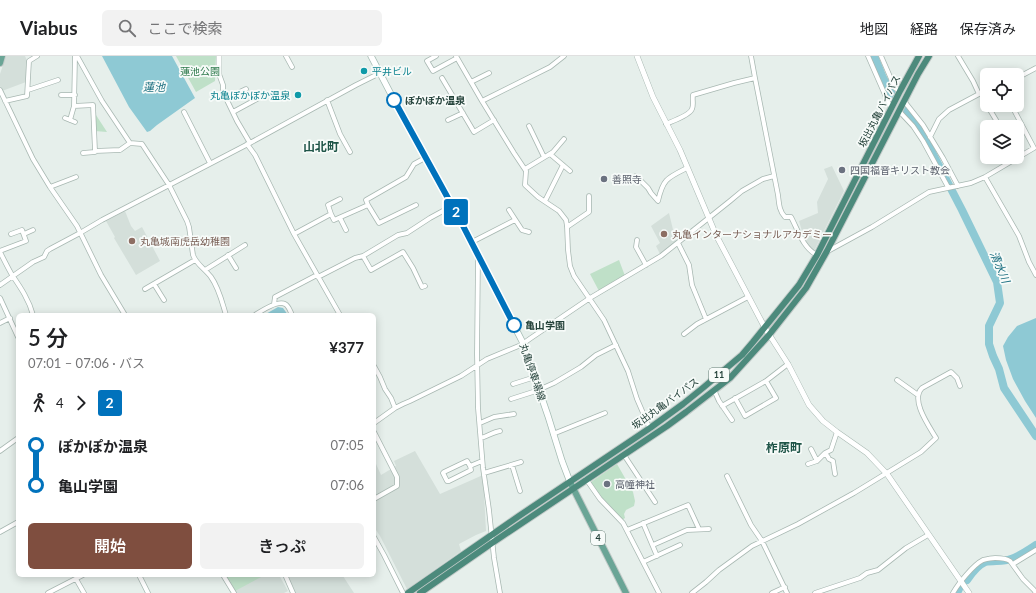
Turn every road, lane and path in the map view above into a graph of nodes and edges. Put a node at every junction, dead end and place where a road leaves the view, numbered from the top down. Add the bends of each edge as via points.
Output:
1 (2, 56) edge
2 (37, 56) edge
3 (76, 56) edge
4 (219, 56) edge
5 (286, 56) edge
6 (371, 56) edge
7 (436, 56) edge
8 (564, 56) edge
9 (637, 56) edge
10 (751, 56) edge
11 (868, 56) edge
12 (881, 56) edge
13 (919, 56) edge
14 (928, 56) edge
15 (958, 56) edge
16 (457, 57) edge
17 (0, 63) edge
18 (292, 67) dead end
19 (1036, 68) edge
20 (380, 73) junction
21 (489, 73) dead end
22 (219, 74) joint
23 (1024, 74) edge
24 (442, 78) dead end
25 (755, 78) junction
26 (58, 80) dead end
27 (471, 82) junction
28 (246, 89) dead end
29 (0, 90) edge
30 (28, 90) junction
31 (900, 91) junction
32 (980, 94) joint
33 (61, 95) dead end
34 (75, 95) junction
35 (227, 98) junction
36 (257, 100) dead end
37 (327, 100) junction
38 (5, 101) junction
39 (102, 101) junction
40 (482, 101) junction
41 (904, 101) junction
42 (93, 105) junction
43 (74, 106) junction
44 (892, 107) junction
45 (899, 111) junction
46 (184, 112) dead end
47 (233, 112) junction
48 (991, 112) edge
49 (1015, 112) edge
50 (463, 113) junction
51 (448, 120) dead end
52 (494, 120) junction
53 (996, 120) dead end
54 (75, 122) dead end
55 (666, 124) junction
56 (529, 126) dead end
57 (930, 137) junction
58 (564, 139) dead end
59 (130, 143) junction
60 (249, 143) junction
61 (1035, 148) edge
62 (95, 151) junction
63 (350, 152) dead end
64 (83, 153) dead end
65 (550, 154) junction
66 (544, 157) junction
67 (425, 158) junction
68 (210, 163) junction
69 (563, 165) junction
70 (687, 168) junction
71 (525, 169) junction
72 (570, 171) dead end
73 (636, 176) dead end
74 (774, 176) junction
75 (76, 177) dead end
76 (985, 177) junction
77 (169, 185) junction
78 (958, 186) junction
79 (50, 187) junction
80 (948, 187) junction
81 (589, 196) dead end
82 (340, 199) dead end
83 (545, 201) junction
84 (368, 205) junction
85 (416, 205) dead end
86 (452, 206) junction
87 (508, 210) dead end
88 (331, 214) junction
89 (340, 218) junction
90 (708, 218) junction
91 (515, 220) junction
92 (567, 227) junction
93 (33, 230) dead end
94 (346, 230) dead end
95 (529, 232) dead end
96 (11, 234) dead end
97 (24, 234) junction
98 (80, 234) junction
99 (294, 234) junction
100 (637, 240) dead end
101 (472, 242) junction
102 (678, 243) junction
103 (245, 245) dead end
104 (827, 251) junction
105 (0, 252) edge
106 (478, 252) junction
107 (228, 255) junction
108 (817, 255) junction
109 (363, 256) junction
110 (195, 260) junction
111 (646, 266) junction
112 (236, 268) dead end
113 (204, 270) junction
114 (1036, 275) edge
115 (13, 276) junction
116 (317, 276) junction
117 (154, 284) junction
118 (0, 285) edge
119 (425, 286) dead end
120 (145, 288) dead end
121 (748, 297) junction
122 (0, 298) edge
123 (590, 298) junction
124 (164, 300) dead end
125 (274, 304) junction
126 (33, 313) edge
127 (124, 313) edge
128 (225, 313) edge
129 (258, 313) edge
130 (291, 313) edge
131 (339, 313) edge
132 (10, 318) junction
133 (706, 319) junction
134 (0, 323) edge
135 (765, 328) junction
136 (16, 332) edge
137 (684, 334) dead end
138 (769, 334) junction
139 (523, 343) junction
140 (616, 345) junction
141 (788, 364) junction
142 (478, 366) junction
143 (376, 370) edge
144 (535, 376) junction
145 (897, 380) dead end
146 (766, 381) junction
147 (514, 384) dead end
148 (960, 386) dead end
149 (539, 389) junction
150 (714, 390) junction
151 (918, 395) junction
152 (735, 398) junction
153 (511, 399) dead end
154 (722, 406) junction
155 (395, 408) junction
156 (605, 413) dead end
157 (514, 414) dead end
158 (732, 420) dead end
159 (376, 422) edge
160 (480, 423) junction
161 (650, 428) junction
162 (500, 431) dead end
163 (837, 432) junction
164 (554, 434) junction
165 (376, 436) edge
166 (653, 436) junction
167 (481, 438) junction
168 (16, 439) edge
169 (811, 449) dead end
170 (0, 451) edge
171 (825, 453) junction
172 (624, 455) junction
173 (482, 461) junction
174 (817, 461) junction
175 (521, 462) dead end
176 (808, 464) dead end
177 (512, 465) junction
178 (470, 466) junction
179 (484, 473) junction
180 (835, 474) dead end
181 (887, 474) junction
182 (727, 476) dead end
183 (586, 479) junction
184 (570, 482) junction
185 (573, 488) junction
186 (520, 491) dead end
187 (376, 498) edge
188 (655, 502) dead end
189 (16, 523) edge
190 (643, 523) junction
191 (709, 529) dead end
192 (627, 530) junction
193 (699, 530) junction
194 (0, 532) edge
195 (928, 534) junction
196 (491, 535) junction
197 (376, 541) edge
198 (762, 541) junction
199 (492, 543) junction
200 (652, 545) junction
201 (680, 545) dead end
202 (1036, 550) edge
203 (657, 556) junction
204 (1010, 561) junction
205 (643, 562) junction
206 (80, 577) edge
207 (140, 577) edge
208 (224, 577) edge
209 (286, 577) edge
210 (76, 579) junction
211 (961, 582) junction
212 (785, 587) junction
213 (48, 593) edge
214 (84, 593) edge
215 (148, 593) edge
216 (234, 593) edge
217 (293, 593) edge
218 (403, 593) edge
219 (408, 593) edge
220 (420, 593) edge
221 (500, 593) edge
222 (626, 593) edge
223 (659, 593) edge
224 (692, 593) edge
225 (772, 593) edge
226 (787, 593) edge
227 (815, 593) edge
228 (953, 593) edge
229 (968, 593) edge
230 (1036, 593) edge

1 - 17 main road
2 - 30 street via 29,61
3 - 34 street
3 - 39 street
4 - 22 street
5 - 18 street
6 - 20 main road, 丸亀停車場線
7 - 16 street via 427,61 433,71
8 - 40 street via 550,67
9 - 55 street
10 - 25 street
11 - 44 street
12 - 31 street via 895,88
13 - 31 highway, 坂出丸亀バイパス / 11
14 - 41 highway, 坂出丸亀バイパス / 11
15 - 32 street
16 - 27 street
19 - 23 street
20 - 37 street
20 - 67 main road, 丸亀停車場線
21 - 27 street
22 - 35 street
24 - 50 street
25 - 55 street via 693,96 692,109 689,113
25 - 74 street
26 - 30 street
27 - 40 street
28 - 35 street
29 - 38 street
30 - 38 street via 28,96
31 - 44 highway, 坂出丸亀バイパス / 11
32 - 57 street via 949,110 939,119
33 - 34 street
34 - 43 street
35 - 47 street
36 - 47 street via 250,101
37 - 60 street
37 - 63 street
38 - 79 street via 33,159
39 - 42 street
39 - 59 street
40 - 52 street
41 - 45 highway, 坂出丸亀バイパス / 11
41 - 57 street
42 - 43 street
42 - 62 street
43 - 54 street via 68,119
44 - 108 highway, 坂出丸亀バイパス / 11
45 - 80 street via 923,141
45 - 104 highway, 坂出丸亀バイパス / 11
46 - 68 street
47 - 60 street
48 - 53 street
49 - 61 street
50 - 51 street
50 - 52 street via 474,132
52 - 71 street
55 - 70 street
56 - 66 street
57 - 78 street
58 - 65 street
59 - 62 street via 120,150
59 - 77 street via 142,144
60 - 68 street
60 - 99 street
61 - 76 street
62 - 64 street
65 - 66 street
65 - 69 street
66 - 71 street
67 - 84 street via 414,164 406,177 366,200
67 - 86 main road, 丸亀停車場線
68 - 77 street
69 - 72 street
69 - 83 street
70 - 73 street via 667,178 658,201
70 - 90 street
71 - 83 street via 525,185
74 - 90 street via 742,191
74 - 108 street via 782,213 785,217 791,217 802,239 812,253
75 - 79 street
76 - 78 street
76 - 114 street via 1019,236 1028,262
77 - 98 street
77 - 110 street via 187,221
78 - 80 street
79 - 98 street
80 - 104 street via 929,192 872,228
81 - 92 street via 589,212
82 - 88 street via 328,205
83 - 92 street via 560,211
84 - 85 street via 379,223
84 - 89 street
86 - 101 main road, 丸亀停車場線
86 - 109 street
87 - 91 street
88 - 89 street via 334,220
88 - 99 street
89 - 94 street
90 - 102 street
90 - 121 street
91 - 95 street via 522,230
91 - 101 street
92 - 123 street via 570,266
93 - 97 street
96 - 97 street via 22,230
97 - 105 street via 26,241
98 - 115 street via 50,249 44,257
98 - 127 street
99 - 116 street
100 - 111 street via 636,247
101 - 106 main road, 丸亀停車場線
102 - 111 street
102 - 133 street via 689,265 692,285
103 - 107 street
104 - 138 highway, 坂出丸亀バイパス / 11 via 806,288
105 - 115 street
106 - 139 main road, 丸亀停車場線
106 - 142 street
107 - 112 street
107 - 113 street
108 - 135 highway, 坂出丸亀バイパス / 11 via 799,285
109 - 116 street
109 - 119 street via 371,270 403,252 422,287
110 - 113 street
110 - 117 street
111 - 123 street
113 - 128 street via 215,284
115 - 118 street
115 - 126 street
116 - 125 street via 275,297
116 - 131 street
117 - 120 street
117 - 124 street
121 - 133 street
121 - 135 street
122 - 132 street
123 - 139 street
123 - 140 street
125 - 129 street
125 - 130 street via 285,304
132 - 134 street
132 - 136 street
133 - 137 street
135 - 138 street
135 - 161 highway, 坂出丸亀バイパス / 11 via 725,370
138 - 141 street
138 - 150 highway, 坂出丸亀バイパス / 11 via 730,378
139 - 142 street via 487,359
139 - 144 main road, 丸亀停車場線
140 - 149 street via 554,383
140 - 161 street
141 - 146 street
141 - 163 street via 812,409
142 - 155 street
142 - 160 street
143 - 155 street
144 - 147 street
144 - 149 main road, 丸亀停車場線
145 - 151 street
146 - 152 street
146 - 152 street via 776,398 745,416
148 - 151 street via 951,372 922,388
149 - 153 street
149 - 164 main road, 丸亀停車場線
150 - 154 street
150 - 166 highway, 坂出丸亀バイパス / 11
151 - 181 street via 922,415 936,438 921,452
152 - 154 street
154 - 158 street
155 - 159 street
156 - 164 street
157 - 160 street via 494,417
160 - 167 street
161 - 166 street
161 - 184 highway, 坂出丸亀バイパス / 11
162 - 167 street
163 - 171 street via 831,450
163 - 181 street via 867,453
164 - 184 main road, 丸亀停車場線
165 - 187 street via 397,477 397,486
166 - 172 highway, 坂出丸亀バイパス / 11
167 - 173 street
168 - 170 street
169 - 174 street
171 - 174 street
171 - 180 street via 833,461
172 - 183 highway, 坂出丸亀バイパス / 11
172 - 188 street
173 - 178 street
173 - 179 street
174 - 176 street
175 - 177 street
177 - 179 street
177 - 186 street
178 - 178 street via 467,461 443,473 449,481 471,470
179 - 196 street
181 - 195 street
181 - 198 street via 821,512
182 - 198 street via 751,525
183 - 185 highway, 坂出丸亀バイパス / 11
183 - 192 street
184 - 185 main road, 4
184 - 196 highway, 坂出丸亀バイパス / 11
185 - 199 highway, 坂出丸亀バイパス / 11
185 - 222 main road, 4
189 - 194 street
190 - 192 street
190 - 193 street via 688,505
190 - 200 street
191 - 193 street
192 - 205 street
193 - 200 street via 687,530
195 - 211 street
195 - 227 street via 878,570
196 - 199 street
196 - 219 highway, 坂出丸亀バイパス / 11
197 - 218 street
198 - 212 street
198 - 224 street via 719,570
199 - 220 highway, 坂出丸亀バイパス / 11
199 - 221 street
200 - 203 street
201 - 203 street
202 - 204 street
203 - 205 street
204 - 211 street via 999,558 984,560
204 - 230 street
205 - 223 street
206 - 210 street
207 - 215 street
208 - 216 street
209 - 217 street
210 - 213 street
210 - 214 street
211 - 228 street
211 - 229 street
212 - 225 street
212 - 226 street

